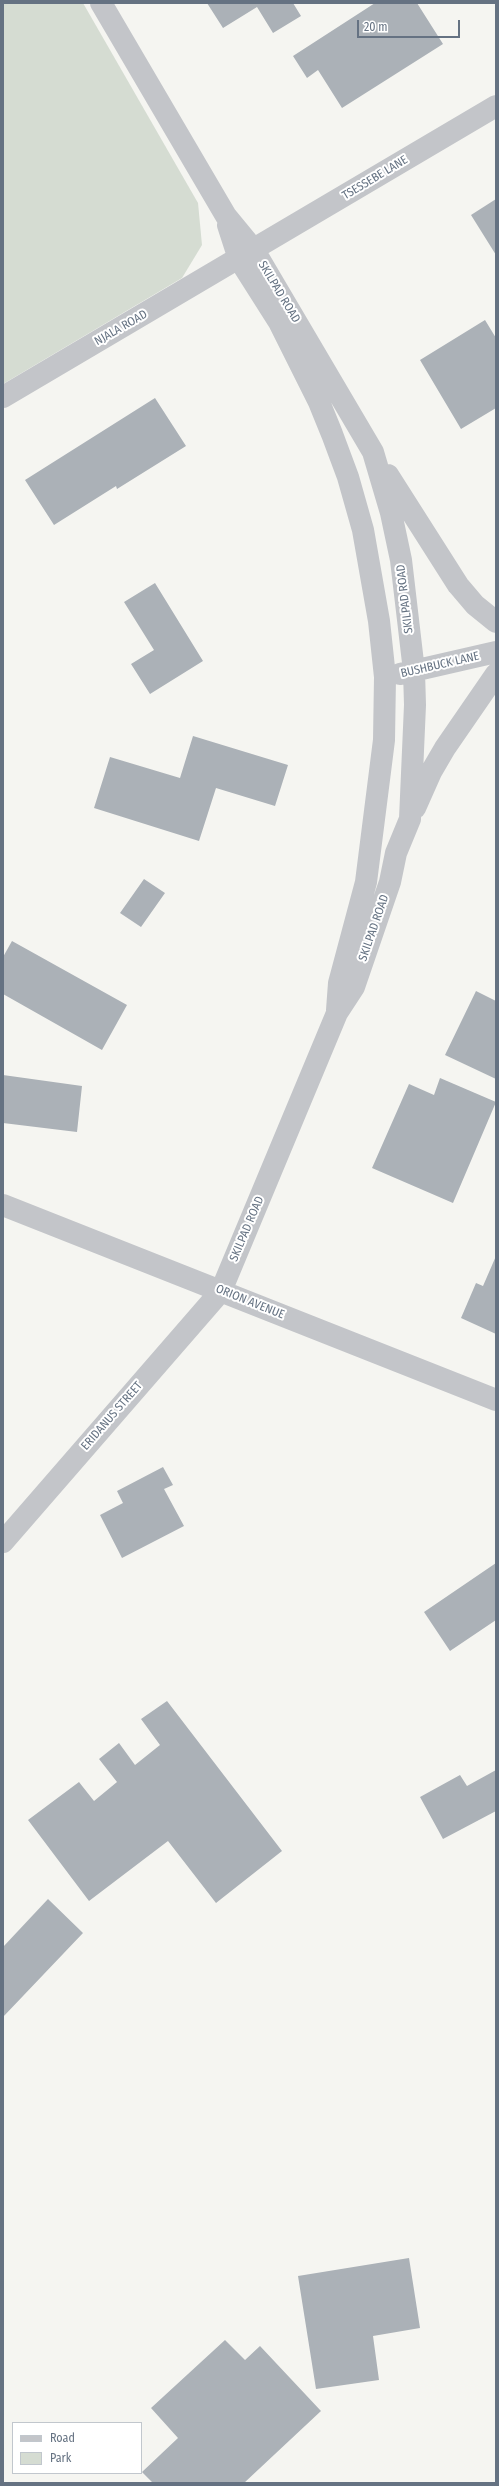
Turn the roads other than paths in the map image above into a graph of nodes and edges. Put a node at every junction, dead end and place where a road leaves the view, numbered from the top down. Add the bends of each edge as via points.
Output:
1 (101, 3) edge
2 (496, 106) edge
3 (247, 255) junction
4 (3, 397) edge
5 (373, 452) junction
6 (496, 622) edge
7 (496, 652) edge
8 (414, 671) junction
9 (496, 674) edge
10 (385, 678) junction
11 (410, 819) junction
12 (337, 1013) junction
13 (3, 1205) edge
14 (221, 1291) junction
15 (496, 1400) edge
16 (3, 1542) edge

1 - 3 street, SKILPAD ROAD
2 - 3 street, TSESSEBE LANE
3 - 4 street, NJALA ROAD
3 - 5 street, SKILPAD ROAD
3 - 10 street, SKILPAD ROAD via 319,402 348,478 369,560
5 - 6 street via 458,585 474,604
5 - 8 street, SKILPAD ROAD via 391,513 400,560
7 - 8 street, BUSHBUCK LANE
8 - 10 street, BUSHBUCK LANE
8 - 11 street, SKILPAD ROAD
9 - 11 street via 441,754
10 - 12 street, SKILPAD ROAD via 384,740 366,882 339,983
11 - 12 street, SKILPAD ROAD via 396,853 390,882 354,987
12 - 14 street, SKILPAD ROAD
13 - 14 street, ORION AVENUE
14 - 15 street, ORION AVENUE
14 - 16 street, ERIDANUS STREET

